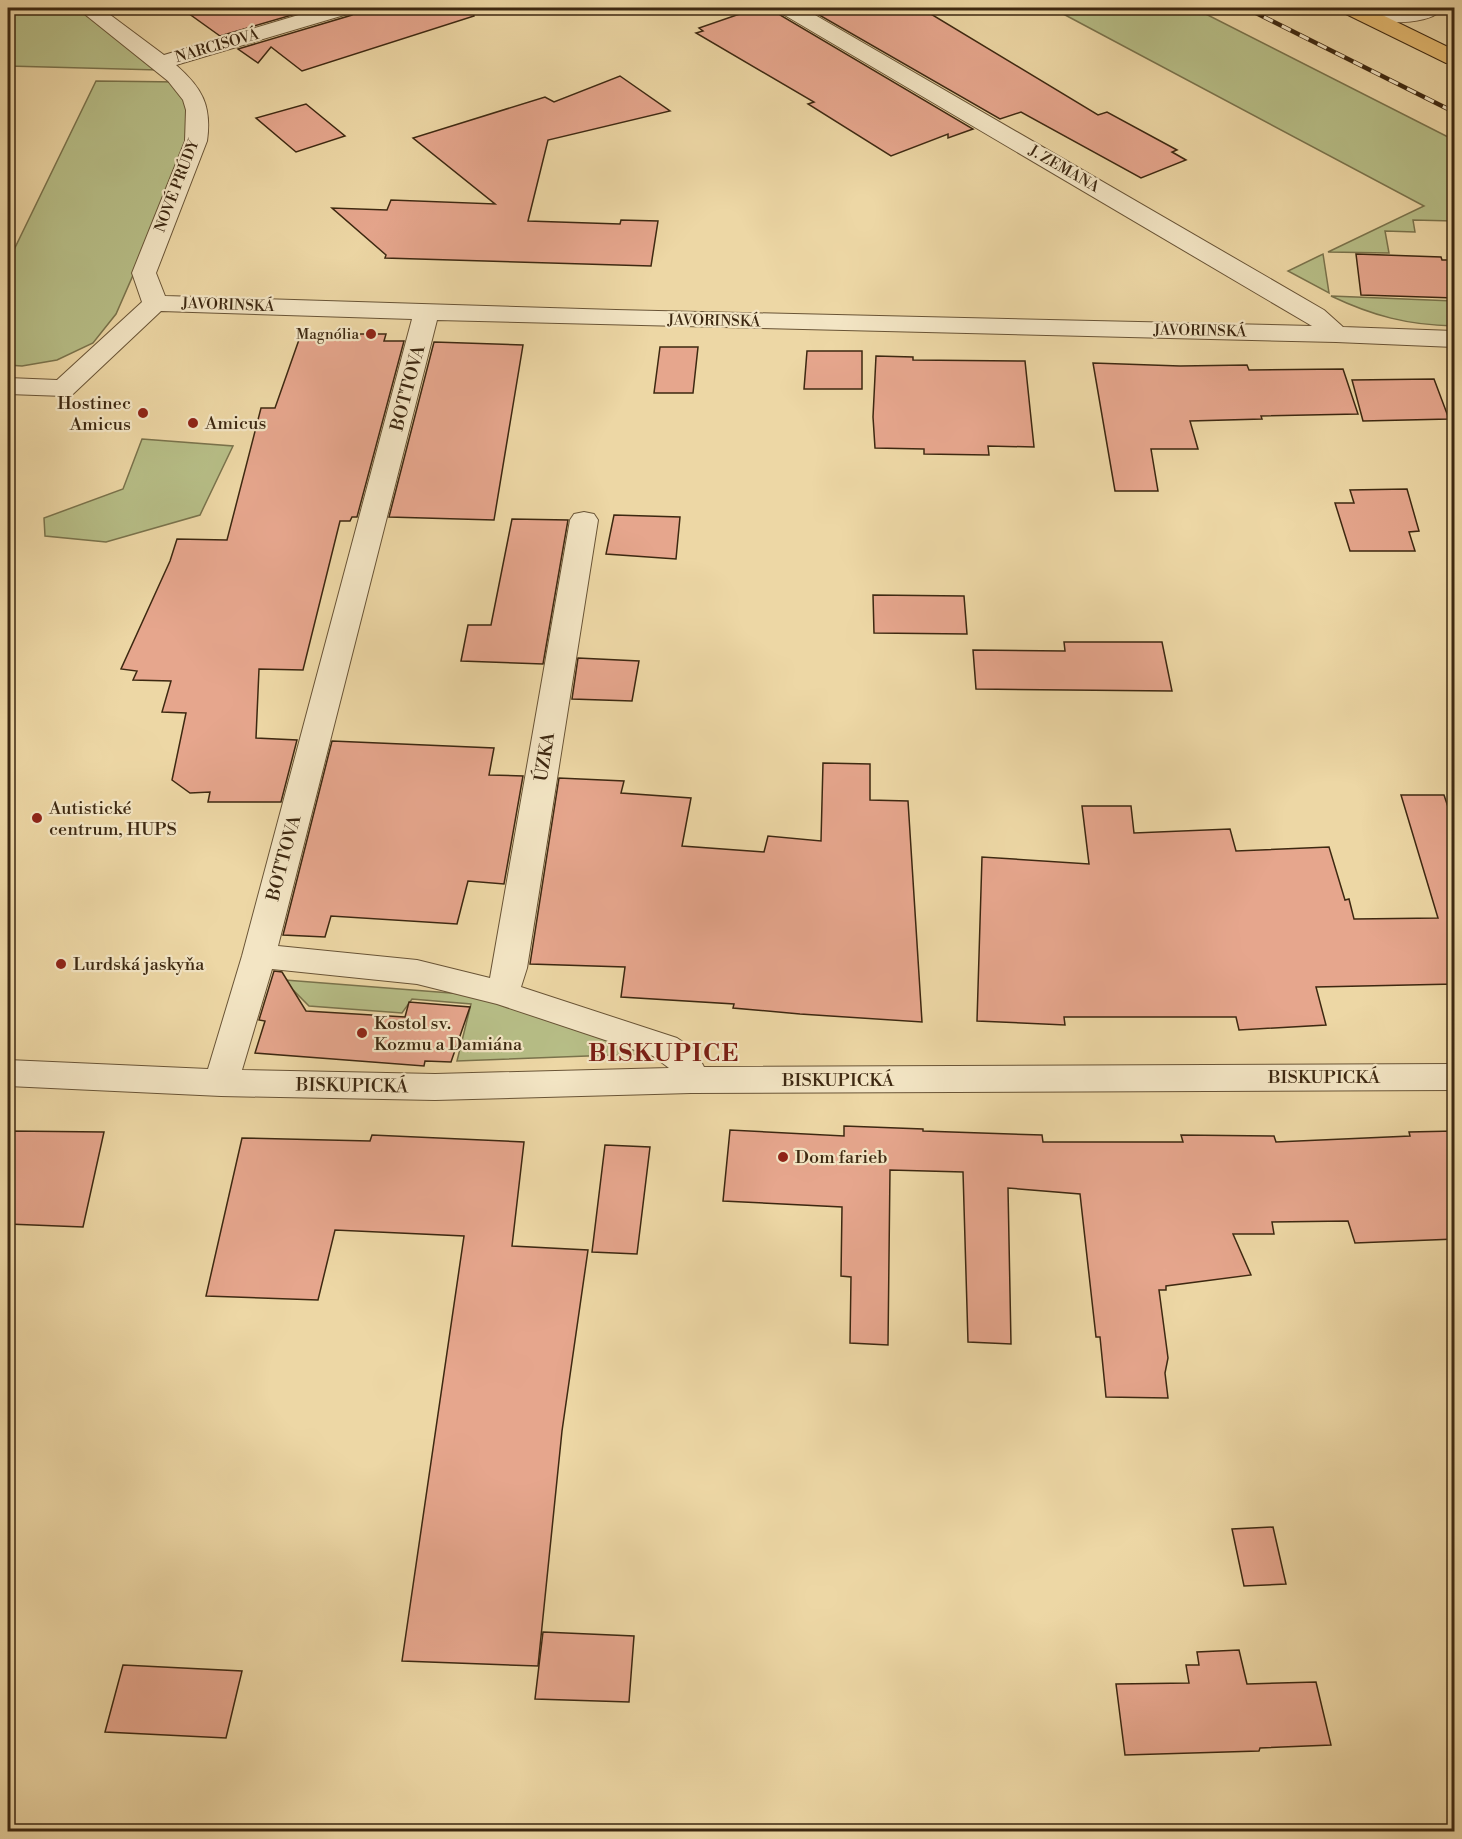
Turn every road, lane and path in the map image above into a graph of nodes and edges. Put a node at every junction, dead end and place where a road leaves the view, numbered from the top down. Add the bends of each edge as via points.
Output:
1 (88, 8) edge
2 (789, 8) edge
3 (1432, 8) edge
4 (354, 10) edge
5 (1359, 11) edge
6 (1455, 58) edge
7 (159, 63) junction
8 (155, 303) junction
9 (426, 311) junction
10 (1336, 334) junction
11 (1455, 339) edge
12 (8, 386) edge
13 (584, 520) dead end
14 (259, 956) junction
15 (502, 993) junction
16 (8, 1073) edge
17 (1455, 1077) edge
18 (691, 1080) junction
19 (221, 1083) junction

1 - 7 street, NOVÉ PRÚDY
2 - 10 street, J. ZEMANA via 1314,315
3 - 5 street via 1410,14
4 - 7 street, NARCISOVÁ
5 - 6 main road
7 - 8 street, NOVÉ PRÚDY via 194,99 199,119 196,141 144,273
8 - 9 street, JAVORINSKÁ
8 - 12 street, JAVORINSKÁ via 64,388
9 - 10 street, JAVORINSKÁ
9 - 14 street, BOTTOVA
10 - 11 street, JAVORINSKÁ
13 - 15 street, ÚZKA via 510,968
14 - 15 street via 417,972
14 - 19 street
15 - 18 street via 665,1047 683,1059
16 - 19 street, BISKUPICKÁ
17 - 18 street, BISKUPICKÁ
18 - 19 street, BISKUPICKÁ via 435,1087

